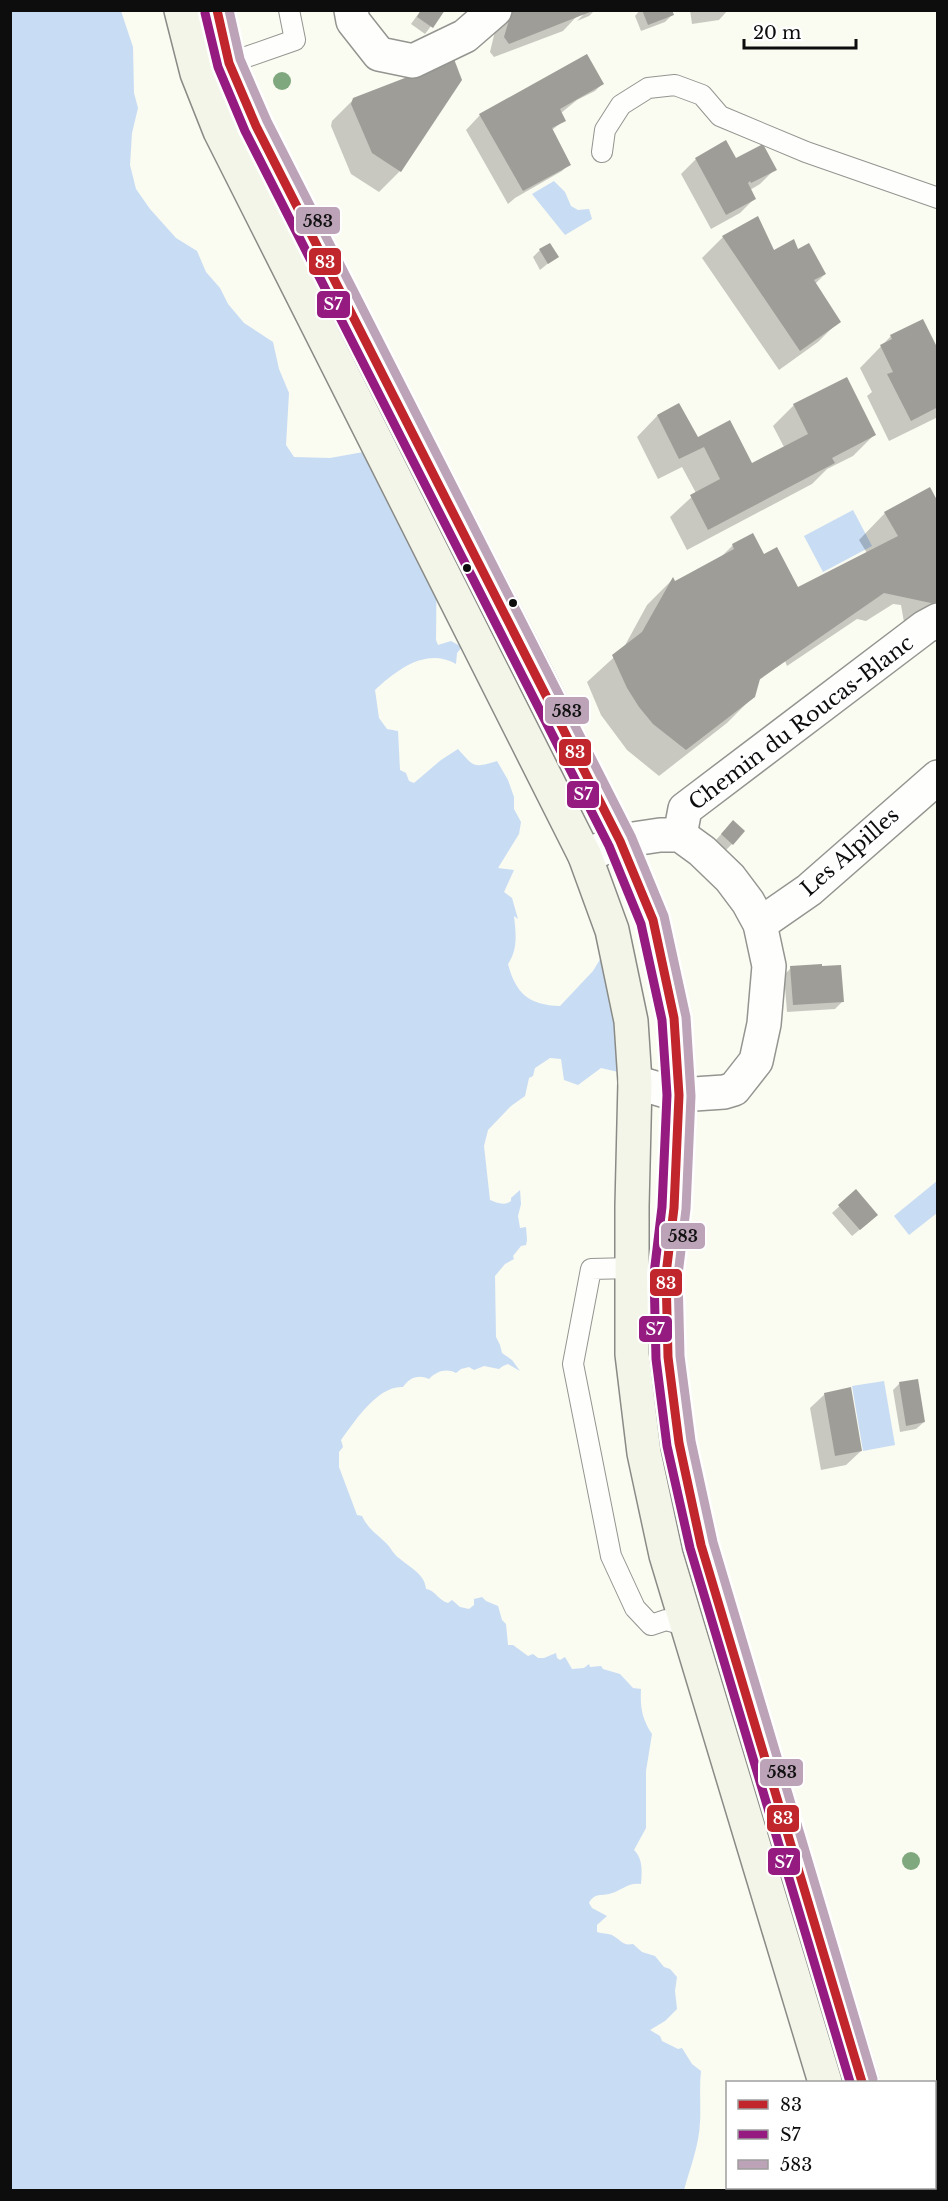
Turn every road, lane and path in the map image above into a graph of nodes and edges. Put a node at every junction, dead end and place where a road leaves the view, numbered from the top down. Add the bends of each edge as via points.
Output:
1 (181, 10) edge
2 (217, 10) edge
3 (289, 10) edge
4 (351, 10) edge
5 (495, 10) edge
6 (230, 63) junction
7 (602, 152) dead end
8 (938, 198) edge
9 (938, 620) edge
10 (938, 777) edge
11 (680, 835) junction
12 (620, 841) junction
13 (585, 856) junction
14 (760, 924) junction
15 (635, 1092) junction
16 (679, 1095) junction
17 (632, 1268) junction
18 (689, 1626) junction
19 (825, 2081) edge
20 (862, 2081) edge

1 - 13 main road via 197,73 220,131
2 - 6 main road
3 - 6 lane via 295,40
4 - 5 street via 353,21 380,54 413,62 465,36
6 - 12 main road via 256,126
7 - 8 lane via 605,130 621,105 648,88 675,85 702,95 720,116 806,152
9 - 11 street, Chemin du Roucas-Blanc via 685,809
10 - 14 street, Les Alpilles via 809,890
11 - 12 street, Chemin du Roucas-Blanc
11 - 14 street, Chemin du Roucas-Blanc via 730,878
12 - 13 street, Chemin du Roucas-Blanc
12 - 16 main road via 653,920 674,1018
13 - 15 main road via 615,942 631,1021
14 - 16 street, Chemin du Roucas-Blanc via 769,966 756,1061 734,1089
15 - 16 street, Chemin du Roucas-Blanc
15 - 17 main road
16 - 20 main road via 674,1208 666,1274 668,1357 679,1443 701,1545
17 - 18 main road via 632,1354 644,1453 666,1555
17 - 18 lane via 591,1269 573,1364 611,1556 635,1608 651,1625 666,1620
18 - 19 main road

